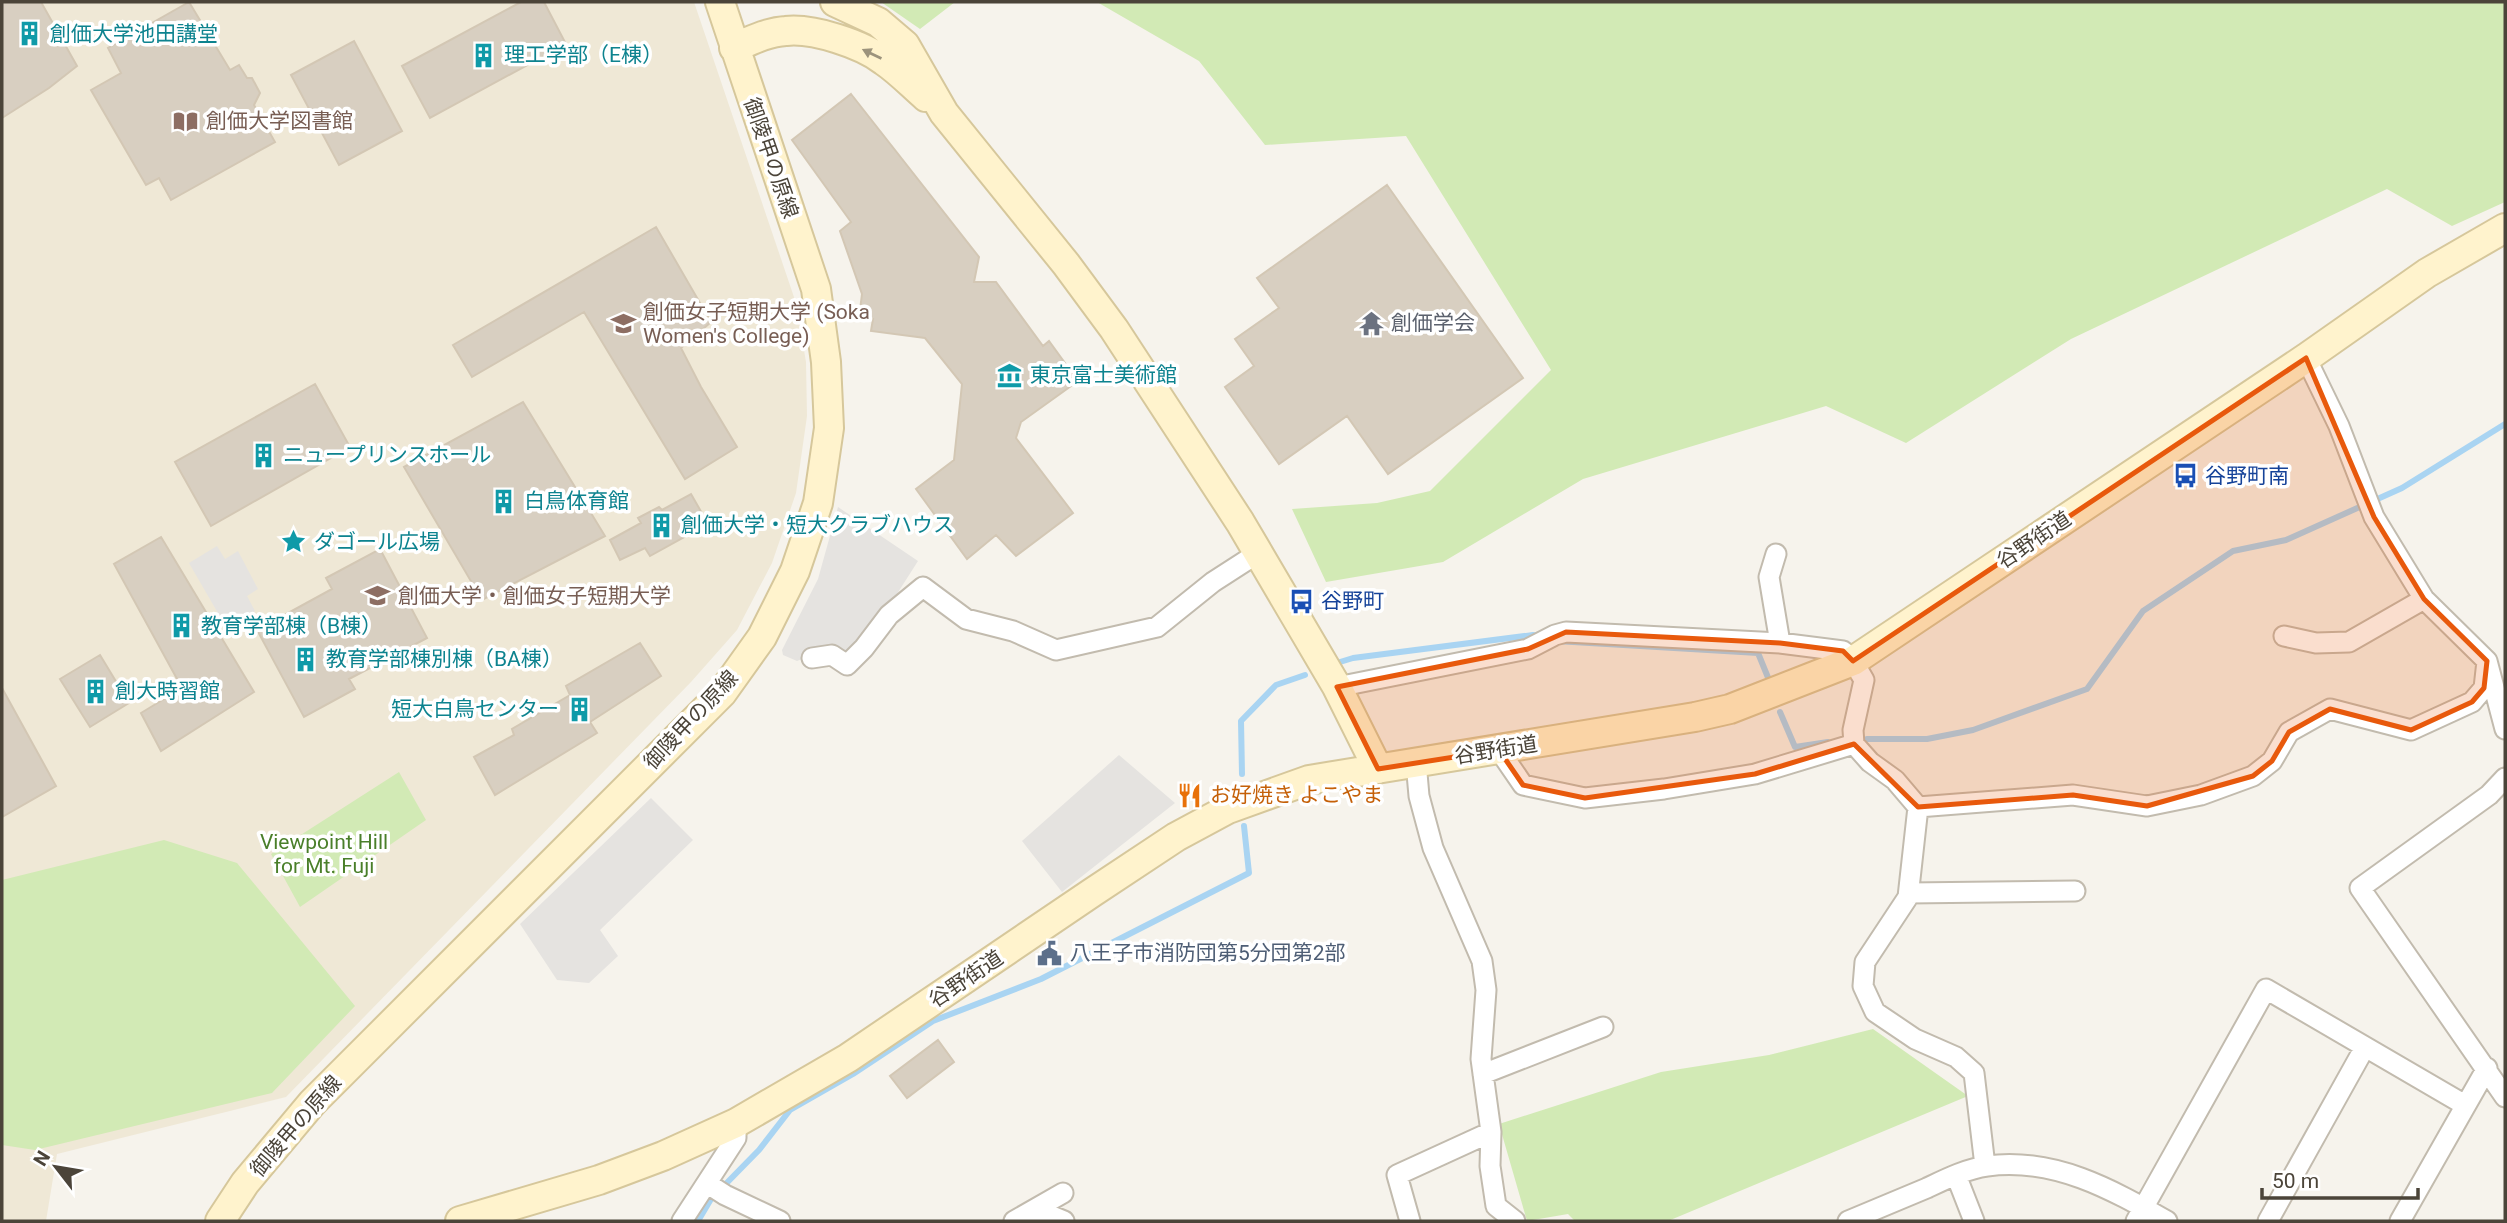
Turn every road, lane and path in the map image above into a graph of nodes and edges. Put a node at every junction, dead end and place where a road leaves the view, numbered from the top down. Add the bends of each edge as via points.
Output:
1 (720, 2) edge
2 (731, 2) edge
3 (835, 2) edge
4 (734, 48) junction
5 (944, 113) junction
6 (2505, 228) edge
7 (2306, 358) junction
8 (1258, 553) junction
9 (1776, 554) dead end
10 (2424, 599) junction
11 (2284, 636) dead end
12 (1780, 643) junction
13 (812, 658) dead end
14 (1853, 661) junction
15 (2487, 661) junction
16 (1337, 687) junction
17 (2505, 729) edge
18 (1854, 744) junction
19 (1499, 750) junction
20 (1416, 762) junction
21 (1378, 769) junction
22 (2505, 778) edge
23 (1918, 807) junction
24 (2074, 891) dead end
25 (1909, 893) junction
26 (1603, 1027) dead end
27 (2365, 1047) junction
28 (2487, 1068) junction
29 (1483, 1074) junction
30 (2505, 1097) edge
31 (2465, 1105) junction
32 (736, 1123) junction
33 (1491, 1132) junction
34 (1985, 1166) junction
35 (1956, 1175) junction
36 (715, 1188) junction
37 (1063, 1193) dead end
38 (1035, 1209) junction
39 (2140, 1215) edge
40 (219, 1221) edge
41 (460, 1221) edge
42 (682, 1221) edge
43 (780, 1221) edge
44 (1014, 1221) edge
45 (1064, 1221) edge
46 (1410, 1221) edge
47 (1516, 1221) edge
48 (1848, 1221) edge
49 (1974, 1221) edge
50 (2167, 1221) edge
51 (2267, 1221) edge
52 (2400, 1221) edge

1 - 2 street
1 - 4 street, 御陵甲の原線
3 - 5 street via 878,22 905,45
5 -> 4 street via 883,60 817,33 786,30
4 - 40 street, 御陵甲の原線 via 816,289 826,362 829,428 818,503 795,572 762,637 722,692 312,1103
5 - 8 street via 1114,330
6 - 7 street, 谷野街道 via 2427,273
7 - 10 street via 2339,426 2374,517
7 - 14 street, 谷野街道
8 - 13 street via 1157,627 1056,650 1013,631 966,619 923,587 889,615 848,665 832,654
8 - 16 street
9 - 12 street via 1769,577
10 - 11 street via 2349,642 2316,643
10 - 15 street
12 - 14 street via 1843,651
12 - 16 street via 1566,632 1528,649
14 - 18 street via 1864,680
14 - 19 street, 谷野街道 via 1730,709
15 - 17 street
15 - 23 street via 2484,688 2472,702 2411,730 2330,709 2289,732 2272,761 2253,776 2201,795 2147,806 2073,795
16 - 21 street
18 - 19 street via 1755,774 1585,798 1523,785
18 - 23 street
19 - 20 street, 谷野街道
20 - 21 street, 谷野街道
20 - 29 street via 1419,796 1433,848 1482,961 1486,990
21 - 32 street, 谷野街道 via 1309,780 1203,821 848,1058
22 - 28 street via 2489,795 2360,888
23 - 25 street
24 - 25 street
25 - 34 street via 1865,962 1863,986 1875,1012 1915,1039 1956,1057 1974,1073
26 - 29 street
27 - 31 street
27 - 39 street via 2266,989
27 - 51 street
28 - 30 street
28 - 31 street
29 - 33 street
31 - 52 street
32 - 36 street via 736,1138
32 - 41 street, 谷野街道 via 599,1180
33 - 46 street via 1397,1175
33 - 47 street via 1496,1206
34 - 35 street
34 - 39 street via 2013,1164 2068,1172 2096,1182
35 - 48 street
35 - 49 street
36 - 42 street
36 - 43 street
37 - 38 street
38 - 44 street
38 - 45 street
39 - 50 street

